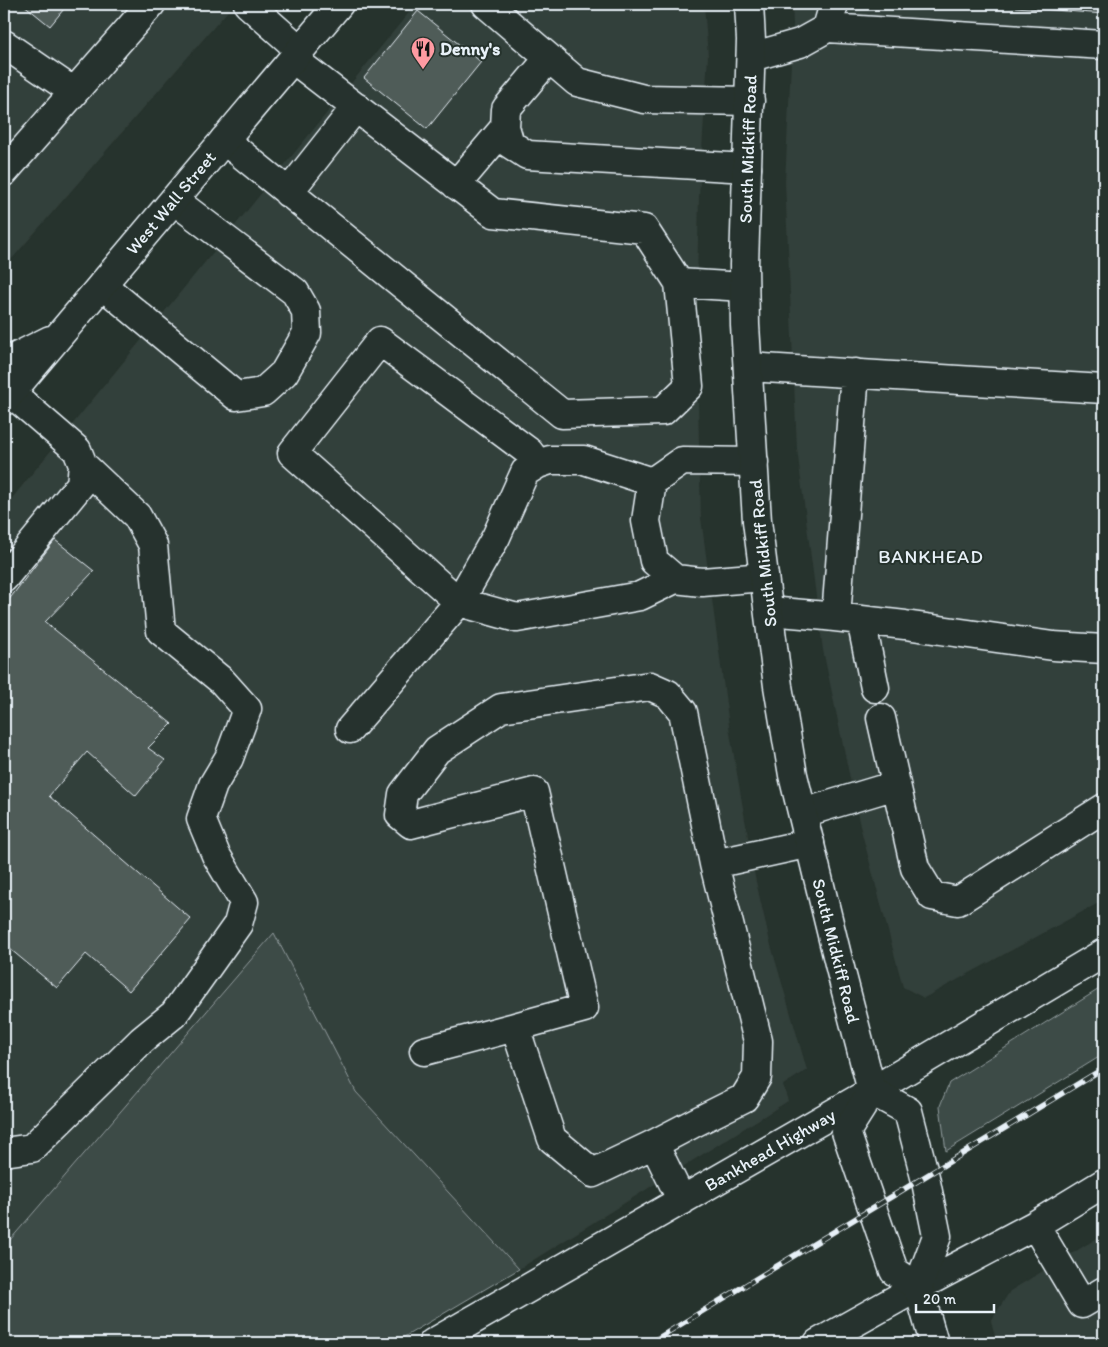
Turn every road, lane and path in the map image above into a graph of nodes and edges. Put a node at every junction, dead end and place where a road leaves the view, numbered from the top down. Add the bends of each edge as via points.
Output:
1 (151, 4) edge
2 (248, 4) edge
3 (339, 4) edge
4 (486, 4) edge
5 (749, 4) edge
6 (831, 16) edge
7 (4, 44) edge
8 (1104, 45) edge
9 (296, 55) junction
10 (751, 57) junction
11 (549, 58) junction
12 (74, 92) junction
13 (750, 101) junction
14 (356, 107) junction
15 (505, 128) junction
16 (224, 140) junction
17 (747, 168) junction
18 (4, 172) edge
19 (456, 184) junction
20 (288, 193) junction
21 (174, 200) junction
22 (679, 283) junction
23 (102, 285) junction
24 (744, 288) junction
25 (60, 335) junction
26 (4, 363) edge
27 (748, 367) junction
28 (854, 373) junction
29 (1104, 389) edge
30 (7, 397) edge
31 (754, 462) junction
32 (538, 464) junction
33 (83, 466) junction
34 (652, 482) junction
35 (764, 576) junction
36 (4, 578) edge
37 (675, 579) junction
38 (459, 602) junction
39 (769, 611) junction
40 (849, 618) junction
41 (1104, 649) edge
42 (875, 688) dead end
43 (881, 718) dead end
44 (350, 729) dead end
45 (896, 785) junction
46 (1104, 808) edge
47 (803, 813) junction
48 (810, 843) junction
49 (714, 864) junction
50 (1104, 953) edge
51 (515, 1027) junction
52 (424, 1051) dead end
53 (872, 1091) junction
54 (654, 1144) junction
55 (4, 1152) edge
56 (1104, 1183) edge
57 (682, 1200) junction
58 (1036, 1224) junction
59 (918, 1287) junction
60 (1104, 1291) edge
61 (433, 1343) edge
62 (818, 1343) edge
63 (934, 1343) edge

1 - 12 main road
2 - 9 main road
3 - 9 main road, West Wall Street
4 - 11 main road
5 - 10 main road, South Midkiff Road
6 - 8 main road
6 - 10 main road via 800,43
7 - 12 main road
9 - 14 main road
9 - 16 main road, West Wall Street
10 - 13 main road, South Midkiff Road
11 - 13 main road via 577,82 644,99
11 - 15 main road via 506,109
12 - 18 main road
13 - 17 main road, South Midkiff Road
14 - 19 main road
14 - 20 main road
15 - 17 main road via 510,144 527,155
15 - 19 main road
16 - 20 main road
16 - 21 main road, West Wall Street
17 - 24 main road, South Midkiff Road
19 - 22 main road via 493,213 644,229
20 - 22 main road via 562,414 663,411 689,386
21 - 23 main road, West Wall Street
21 - 23 main road via 295,292 306,311 307,333 284,373 264,392 236,396
22 - 24 main road
23 - 25 main road, West Wall Street
24 - 27 main road, South Midkiff Road
25 - 26 main road
25 - 30 main road, West Wall Street
27 - 28 main road
27 - 31 main road, South Midkiff Road
28 - 29 main road
28 - 40 main road
30 - 33 main road via 77,450
31 - 34 main road via 682,461
31 - 35 main road, South Midkiff Road
32 - 34 main road via 550,460 584,460
32 - 38 main road via 525,472 496,537
32 - 38 main road via 529,452 380,342 292,453
33 - 36 main road via 81,484
33 - 55 main road via 137,516 153,545 162,630 222,681 247,709 201,819 216,855 244,902 238,924 174,1014 142,1040 32,1148
34 - 37 main road via 646,521 654,561
35 - 37 main road via 702,582
35 - 39 main road, South Midkiff Road
37 - 38 main road via 640,596 517,618
38 - 44 main road
39 - 40 main road
39 - 47 main road, South Midkiff Road via 778,686
40 - 41 main road via 1053,646
40 - 42 main road
43 - 45 main road
45 - 46 main road via 915,868 932,896 958,901
45 - 47 main road
47 - 48 main road, South Midkiff Road
48 - 49 main road
48 - 53 main road, South Midkiff Road
49 - 51 main road via 683,712 668,694 650,686 501,708 437,750 403,794 400,815 412,824 534,792 584,1008
49 - 54 main road via 758,1041 757,1077 744,1098
50 - 53 main road, Bankhead Highway
51 - 52 main road
51 - 54 main road via 552,1139 593,1173
53 - 57 main road, Bankhead Highway
53 - 59 main road via 908,1111 925,1177 937,1236
53 - 59 main road via 846,1132 894,1271
54 - 57 main road
56 - 58 main road
57 - 61 main road, Bankhead Highway
58 - 59 main road
58 - 60 main road via 1082,1304
59 - 62 main road
59 - 63 main road

